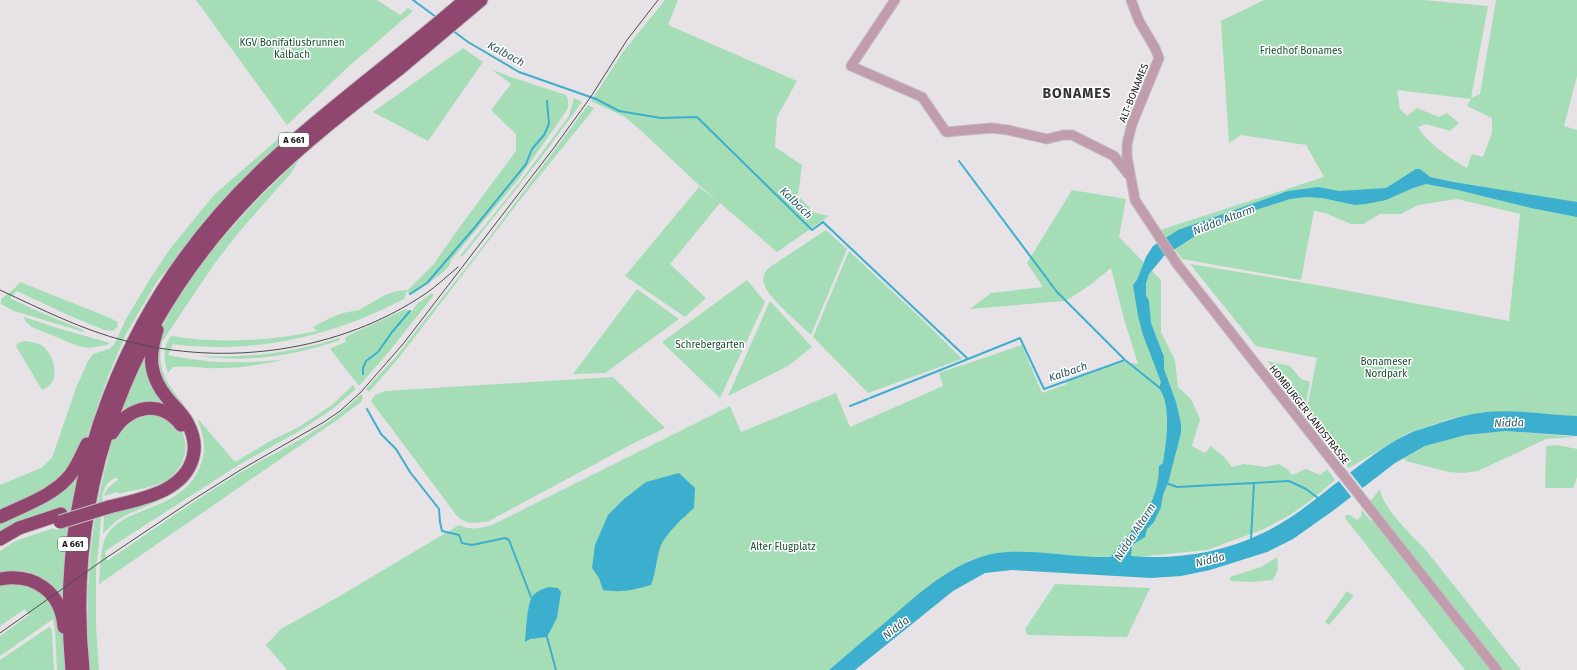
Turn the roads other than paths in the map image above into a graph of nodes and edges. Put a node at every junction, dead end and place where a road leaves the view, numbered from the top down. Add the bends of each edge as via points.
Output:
1 (465, 0) edge
2 (481, 0) edge
3 (895, 0) edge
4 (1131, 0) edge
5 (450, 20) junction
6 (438, 30) junction
7 (1124, 160) junction
8 (174, 291) junction
9 (100, 421) junction
10 (102, 452) junction
11 (109, 503) junction
12 (0, 517) edge
13 (60, 518) junction
14 (0, 539) edge
15 (0, 548) edge
16 (0, 578) edge
17 (68, 670) edge
18 (72, 670) edge
19 (83, 670) edge
20 (1497, 670) edge

1 - 5 highway, A 661
2 - 5 highway, A 661
3 - 7 street, HOMBURGER LANDSTRASSE via 851,66 922,97 946,132 991,128 1047,138 1067,134
4 - 7 street, ALT-BONAMES via 1139,21 1158,53 1158,61 1132,124
5 - 6 highway, A 661
6 - 8 highway, A 661 via 272,174 211,240
6 - 9 highway, A 661 via 294,140 213,222 174,272 143,322
7 - 20 street, HOMBURGER LANDSTRASSE via 1133,197 1174,260
8 - 10 highway, A 661 via 140,351 118,401
8 - 11 highway via 156,334 151,362 156,381 191,429 194,445 192,463 180,480 171,487
9 - 12 highway via 81,457 60,485 35,501
9 - 18 highway, A 661 via 80,501 72,557 69,622
10 - 11 highway via 122,419 139,409 159,409 169,413 180,423 187,436 187,456 183,466 173,477
10 - 19 highway, A 661 via 84,543 80,615
11 - 13 highway, bridge
13 - 14 highway via 18,528
13 - 15 highway via 20,535
16 - 17 highway via 13,577 34,581 52,595 63,616

